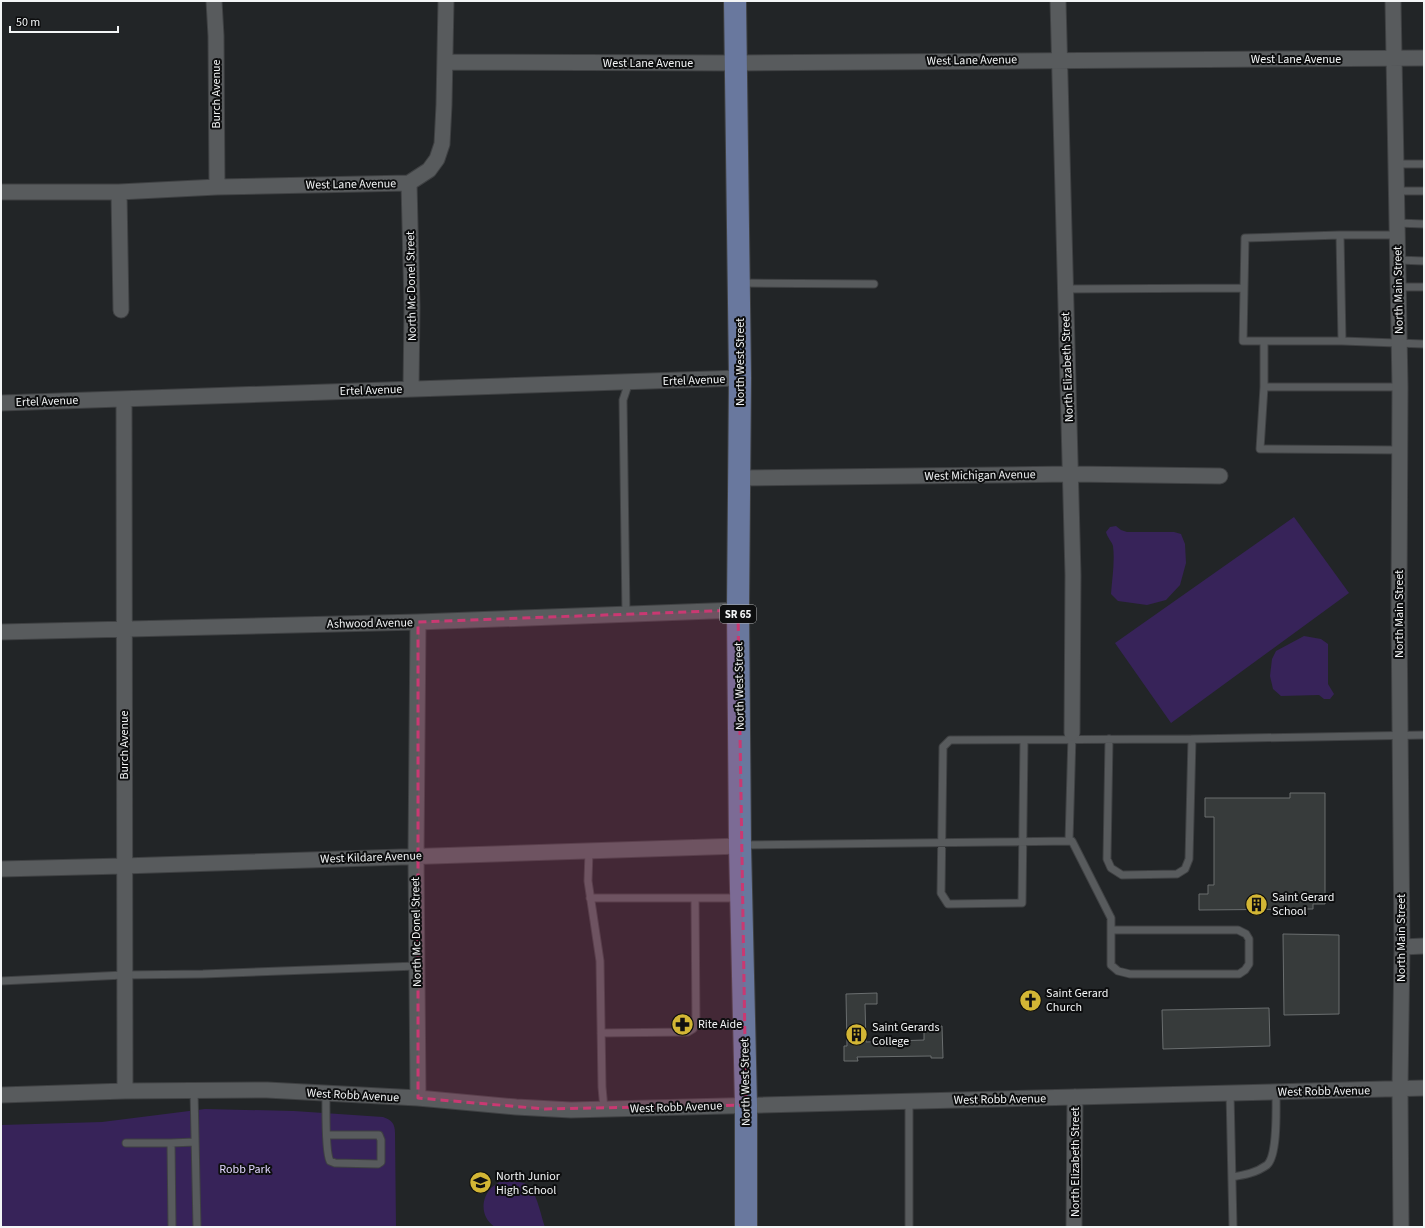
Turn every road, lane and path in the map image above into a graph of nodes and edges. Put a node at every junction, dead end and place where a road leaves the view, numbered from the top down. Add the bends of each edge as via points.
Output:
1 (214, 1) edge
2 (446, 1) edge
3 (735, 1) edge
4 (1058, 1) edge
5 (1393, 1) edge
6 (1394, 58) junction
7 (1424, 58) edge
8 (1058, 60) junction
9 (445, 62) junction
10 (736, 63) junction
11 (1395, 164) junction
12 (1424, 164) edge
13 (409, 183) junction
14 (217, 187) junction
15 (1396, 191) junction
16 (1424, 191) edge
17 (1, 192) edge
18 (119, 192) junction
19 (1424, 224) edge
20 (1397, 229) junction
21 (1340, 235) junction
22 (1398, 260) junction
23 (1424, 261) edge
24 (739, 283) junction
25 (874, 284) dead end
26 (1398, 287) junction
27 (1424, 287) edge
28 (1244, 288) junction
29 (1064, 289) junction
30 (121, 310) dead end
31 (1264, 342) junction
32 (1342, 342) junction
33 (1399, 343) junction
34 (1424, 344) edge
35 (740, 378) junction
36 (629, 382) junction
37 (1264, 387) junction
38 (1400, 387) junction
39 (411, 389) junction
40 (124, 399) junction
41 (1, 403) edge
42 (1400, 450) junction
43 (1071, 474) junction
44 (1220, 476) dead end
45 (739, 478) junction
46 (738, 610) junction
47 (626, 614) junction
48 (418, 622) junction
49 (124, 629) junction
50 (1, 632) edge
51 (1072, 736) junction
52 (1424, 736) edge
53 (1400, 737) junction
54 (1109, 739) junction
55 (1192, 739) junction
56 (1024, 740) junction
57 (1069, 841) junction
58 (1022, 842) junction
59 (942, 843) junction
60 (740, 846) junction
61 (589, 850) junction
62 (416, 856) junction
63 (123, 866) junction
64 (1, 869) edge
65 (590, 898) junction
66 (695, 898) junction
67 (742, 898) junction
68 (1111, 930) junction
69 (1424, 946) edge
70 (1402, 947) junction
71 (417, 966) junction
72 (124, 975) junction
73 (1, 981) edge
74 (601, 1033) junction
75 (1424, 1088) edge
76 (1400, 1089) junction
77 (124, 1091) junction
78 (194, 1091) junction
79 (1276, 1092) junction
80 (326, 1093) junction
81 (1230, 1093) junction
82 (1, 1095) edge
83 (1075, 1097) junction
84 (418, 1098) junction
85 (909, 1101) junction
86 (746, 1105) junction
87 (604, 1109) junction
88 (327, 1135) junction
89 (195, 1142) junction
90 (126, 1143) dead end
91 (171, 1143) junction
92 (1232, 1177) junction
93 (172, 1227) edge
94 (197, 1227) edge
95 (746, 1227) edge
96 (909, 1227) edge
97 (1074, 1227) edge
98 (1233, 1227) edge
99 (1401, 1227) edge

1 - 14 street, Burch Avenue
2 - 9 street
3 - 10 main road, North West Street / SR 65
4 - 8 street, North Elizabeth Street
5 - 6 street, North Main Street
6 - 7 street, West Lane Avenue
6 - 8 street, West Lane Avenue
6 - 11 street, North Main Street
8 - 10 street, West Lane Avenue
8 - 29 street, North Elizabeth Street
9 - 10 street, West Lane Avenue
9 - 13 street, West Lane Avenue via 442,144 438,159 429,170
10 - 24 main road, North West Street / SR 65
11 - 12 lane
11 - 15 street, North Main Street
13 - 14 street, West Lane Avenue
13 - 39 street, North Mc Donel Street
14 - 18 street, West Lane Avenue
15 - 16 lane
15 - 20 street, North Main Street
17 - 18 street, West Lane Avenue
18 - 30 street
19 - 20 lane
20 - 21 lane
20 - 22 street, North Main Street
21 - 28 lane via 1245,238
21 - 32 lane
22 - 23 lane
22 - 26 street, North Main Street
24 - 25 lane
24 - 35 main road, North West Street / SR 65
26 - 27 lane
26 - 33 street, North Main Street
28 - 29 lane
28 - 31 lane via 1243,342
29 - 43 street, North Elizabeth Street
31 - 32 lane
31 - 37 lane
32 - 33 lane
33 - 34 lane
33 - 38 street, North Main Street
35 - 36 street, Ertel Avenue
35 - 45 main road, North West Street / SR 65
36 - 39 street, Ertel Avenue
36 - 47 lane via 623,400
37 - 38 lane
37 - 42 lane via 1260,449
38 - 42 street, North Main Street
39 - 40 street, Ertel Avenue
40 - 41 street, Ertel Avenue
40 - 49 street, Burch Avenue
42 - 53 street, North Main Street
43 - 44 street, West Michigan Avenue
43 - 45 street, West Michigan Avenue
43 - 51 street, North Elizabeth Street
45 - 46 main road, North West Street / SR 65
46 - 47 street, Ashwood Avenue
46 - 60 main road, North West Street / SR 65
47 - 48 street, Ashwood Avenue
48 - 49 street, Ashwood Avenue
48 - 62 street, North Mc Donel Street
49 - 50 street, Ashwood Avenue
49 - 63 street, Burch Avenue
51 - 54 lane
51 - 56 lane
51 - 57 lane
52 - 53 lane
53 - 55 lane
53 - 70 street, North Main Street
54 - 55 lane
54 - 55 lane via 1107,859 1111,868 1122,875 1178,874 1185,869 1189,859
56 - 58 lane
56 - 59 lane via 950,740 943,747
57 - 58 lane
57 - 68 lane via 1072,841 1111,918
58 - 59 lane
58 - 59 lane via 1022,903 948,904 941,893
59 - 60 lane
60 - 61 street, West Kildare Avenue
60 - 67 main road, North West Street / SR 65
61 - 62 street, West Kildare Avenue
61 - 65 lane
62 - 63 street, West Kildare Avenue
62 - 71 street, North Mc Donel Street
63 - 64 street, West Kildare Avenue
63 - 72 street, Burch Avenue
65 - 66 lane
65 - 74 lane via 600,961
66 - 67 lane
66 - 74 lane via 696,1023 693,1029 688,1032
67 - 86 main road, North West Street / SR 65
68 - 68 lane via 1111,966 1130,974 1239,974 1249,964 1249,940 1246,934 1238,930
69 - 70 street
70 - 76 street, North Main Street
71 - 72 lane
71 - 84 street, North Mc Donel Street
72 - 73 lane
72 - 77 street, Burch Avenue
74 - 87 lane
75 - 76 street, West Robb Avenue
76 - 79 street, West Robb Avenue
76 - 99 street, North Main Street
77 - 78 street, West Robb Avenue
77 - 82 street, West Robb Avenue
78 - 80 street, West Robb Avenue via 267,1090
78 - 89 lane
79 - 81 street, West Robb Avenue
79 - 92 lane via 1272,1157 1268,1164 1258,1170
80 - 84 street, West Robb Avenue
80 - 88 lane
81 - 83 street, West Robb Avenue
81 - 92 lane
83 - 85 street, West Robb Avenue
83 - 97 street, North Elizabeth Street
84 - 87 street, West Robb Avenue via 538,1109
85 - 86 street, West Robb Avenue
85 - 96 lane
86 - 87 street, West Robb Avenue
86 - 95 main road, North West Street / SR 65
88 - 88 lane via 328,1156 332,1163 380,1162 379,1135
89 - 91 lane
89 - 94 lane
90 - 91 lane
91 - 93 lane
92 - 98 lane

